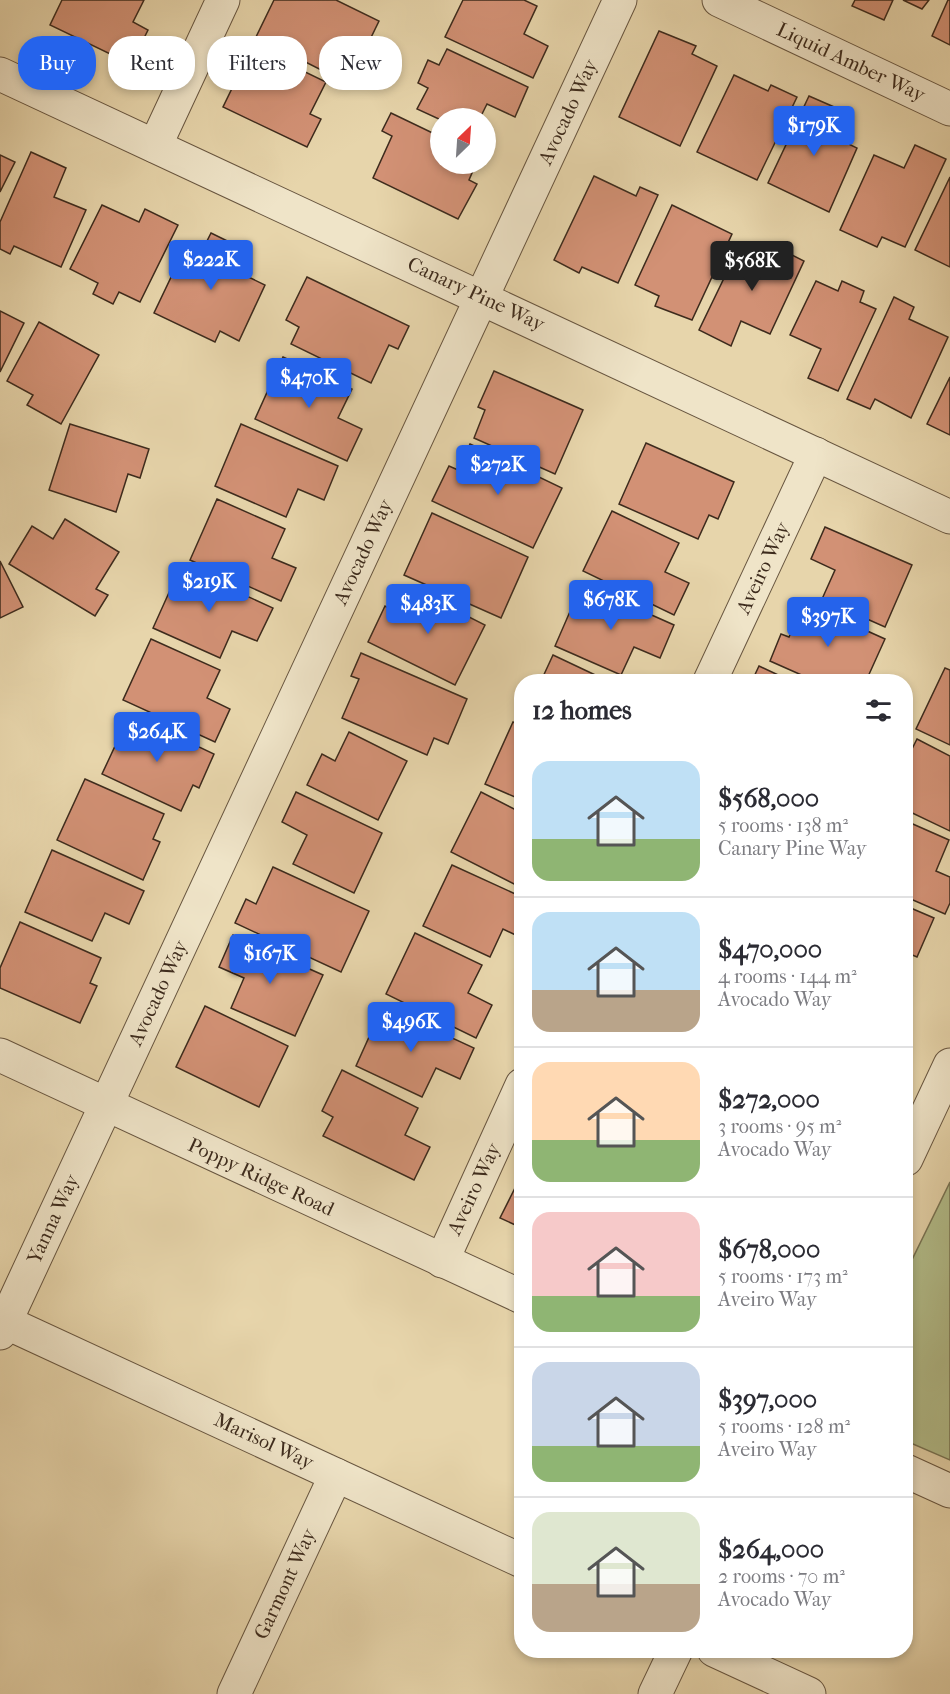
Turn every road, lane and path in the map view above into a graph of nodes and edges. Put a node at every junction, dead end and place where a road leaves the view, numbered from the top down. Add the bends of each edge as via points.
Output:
1 (223, 0) edge
2 (620, 0) edge
3 (719, 0) edge
4 (0, 74) edge
5 (950, 109) edge
6 (155, 146) junction
7 (482, 297) junction
8 (816, 454) junction
9 (950, 518) edge
10 (713, 674) edge
11 (0, 1055) edge
12 (950, 1065) edge
13 (514, 1103) edge
14 (106, 1105) junction
15 (913, 1144) edge
16 (442, 1261) junction
17 (514, 1293) edge
18 (3, 1327) edge
19 (913, 1474) edge
20 (336, 1475) junction
21 (950, 1491) edge
22 (514, 1557) edge
23 (671, 1658) edge
24 (731, 1658) edge
25 (234, 1694) edge
26 (655, 1694) edge
27 (809, 1694) edge

1 - 6 street
2 - 7 street, Avocado Way
3 - 5 street, Liquid Amber Way
4 - 6 street, Canary Pine Way
6 - 7 street, Canary Pine Way
7 - 8 street, Canary Pine Way
7 - 14 street, Avocado Way
8 - 9 street, Canary Pine Way
8 - 10 street, Aveiro Way
11 - 14 street, Poppy Ridge Road
12 - 15 street
13 - 16 street, Aveiro Way
14 - 16 street, Poppy Ridge Road
14 - 18 street, Yanna Way
16 - 17 street, Poppy Ridge Road
18 - 20 street, Marisol Way
19 - 21 street
20 - 22 street, Marisol Way
20 - 25 street, Garmont Way
23 - 26 street
24 - 27 street

